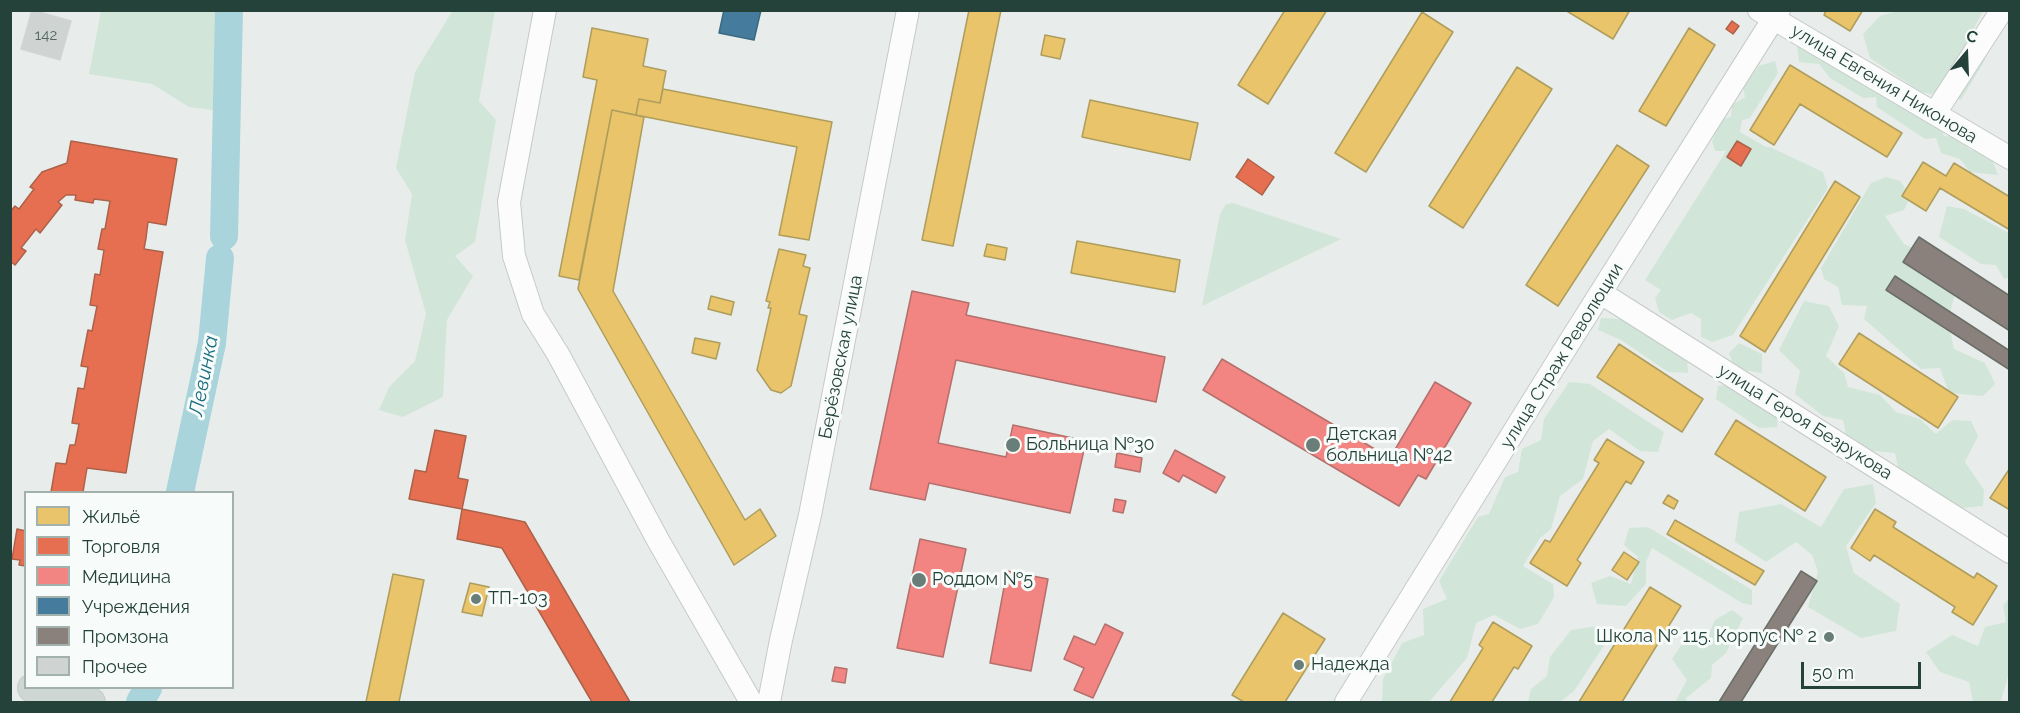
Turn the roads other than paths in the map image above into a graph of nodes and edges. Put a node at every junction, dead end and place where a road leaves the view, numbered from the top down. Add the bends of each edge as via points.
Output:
1 (545, 10) edge
2 (908, 10) edge
3 (2002, 10) edge
4 (1771, 14) edge
5 (1935, 114) junction
6 (2010, 159) edge
7 (1601, 293) junction
8 (2010, 552) edge
9 (40, 689) edge
10 (91, 702) edge
11 (751, 702) edge
12 (769, 702) edge
13 (1346, 702) edge

1 - 11 street via 509,202 514,256 533,314
2 - 12 street, Берёзовская улица via 810,515
3 - 5 street
4 - 5 street, улица Евгения Никонова
4 - 7 street, улица Страж Революции
5 - 6 street, улица Евгения Никонова
7 - 8 street, улица Героя Безрукова
7 - 13 street, улица Страж Революции
9 - 10 main road

